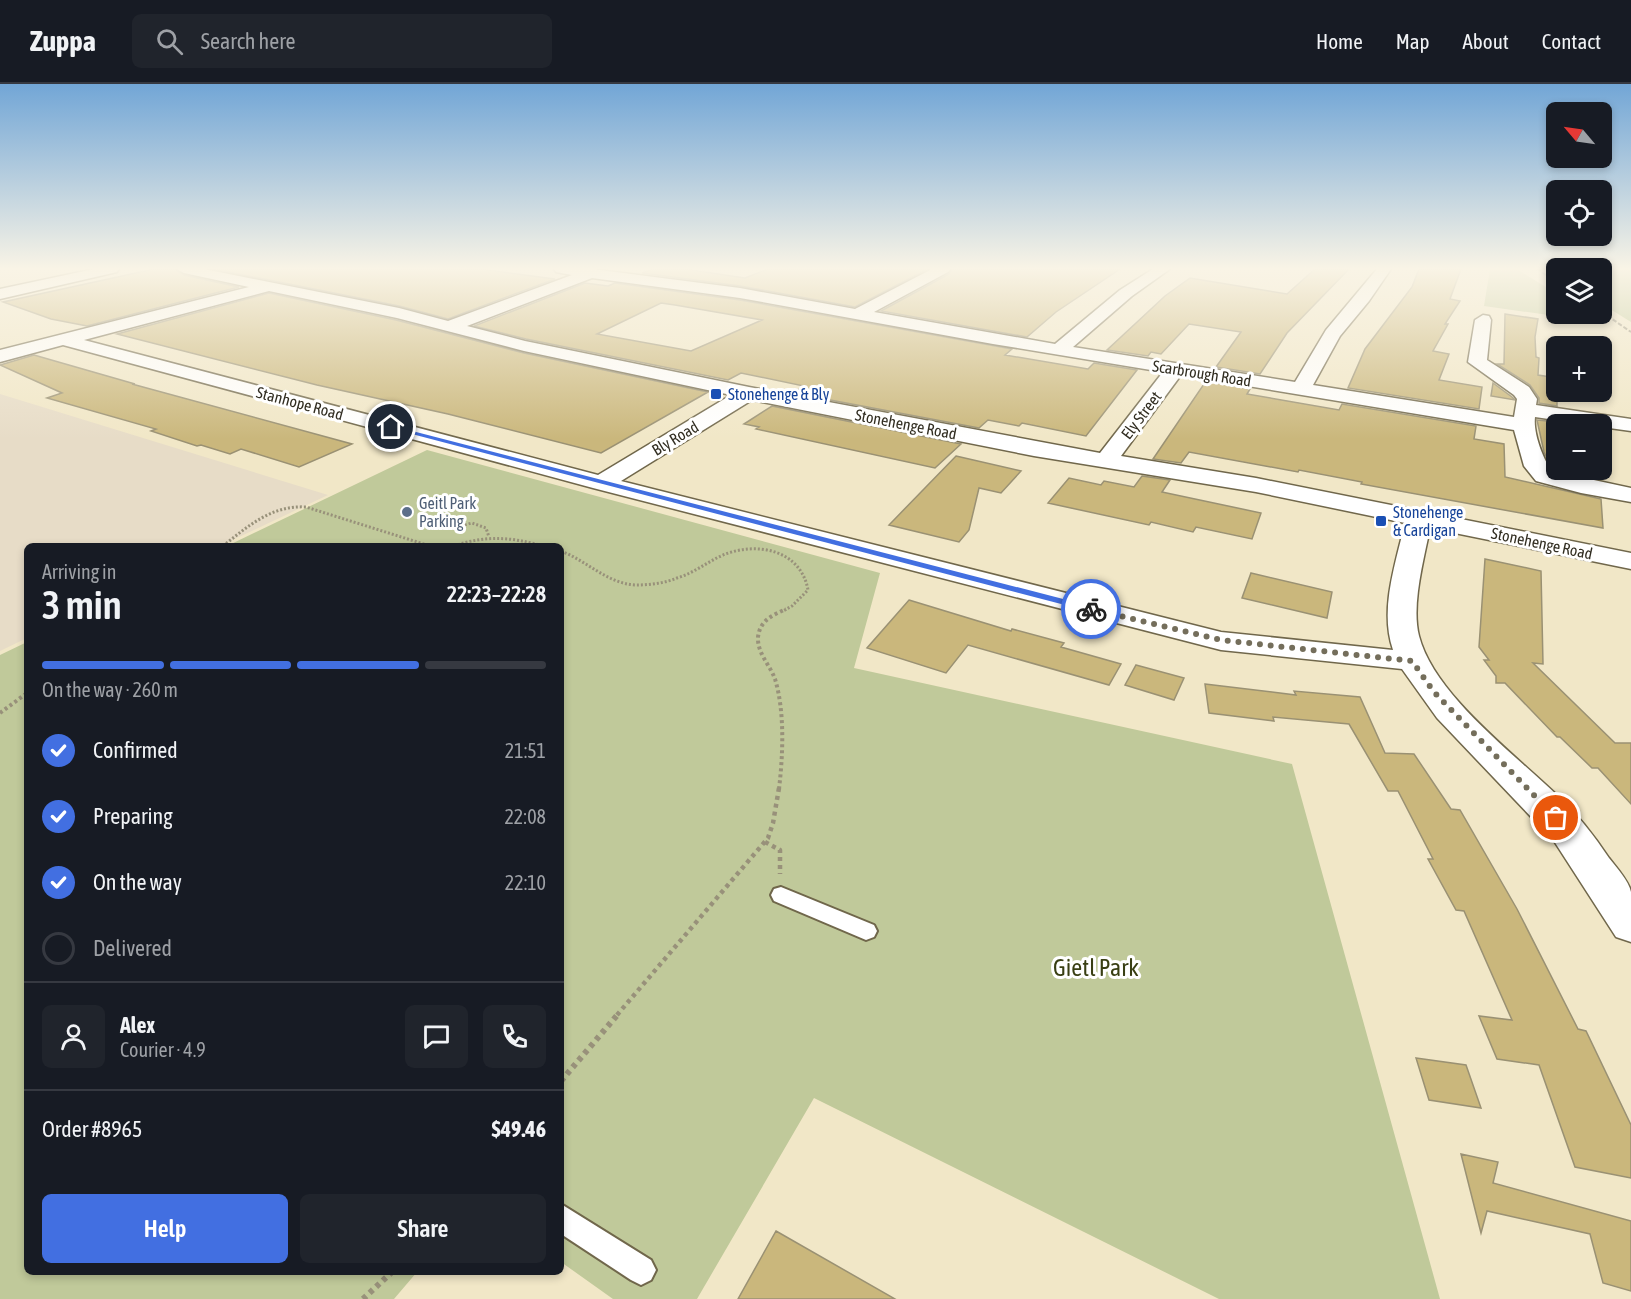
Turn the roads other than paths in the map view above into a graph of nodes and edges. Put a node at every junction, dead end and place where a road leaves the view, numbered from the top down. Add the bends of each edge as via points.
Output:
1 (119, 326) edge
2 (450, 326) edge
3 (923, 326) edge
4 (1087, 326) edge
5 (1339, 326) edge
6 (1482, 326) edge
7 (65, 340) junction
8 (1058, 350) junction
9 (0, 356) edge
10 (1176, 369) junction
11 (1301, 389) junction
12 (749, 393) junction
13 (1525, 418) junction
14 (1631, 425) edge
15 (1106, 460) junction
16 (601, 483) junction
17 (1631, 495) edge
18 (1419, 518) junction
19 (1631, 561) edge
20 (1412, 661) junction
21 (781, 895) road end
22 (1631, 925) edge
23 (866, 931) dead end
24 (564, 1220) edge
25 (641, 1270) dead end

1 - 7 street
2 - 12 street, Stonehenge Road via 524,346
3 - 8 street, Scarbrough Road
4 - 8 street
5 - 11 street
6 - 13 street via 1477,363 1522,392 1527,399
7 - 9 street
7 - 16 street, Stanhope Road
8 - 10 street, Scarbrough Road
10 - 11 street, Scarbrough Road
10 - 15 street, Ely Street
11 - 13 street, Scarbrough Road
12 - 15 street, Stonehenge Road via 972,438
12 - 16 street, Bly Road
13 - 14 street, Scarbrough Road
13 - 17 street via 1536,466 1544,476
15 - 18 street, Stonehenge Road
16 - 20 street, Stanhope Road via 1221,640
18 - 19 street, Stonehenge Road
18 - 20 street via 1402,616
20 - 22 street via 1434,692 1568,831
21 - 23 lane
24 - 25 lane

